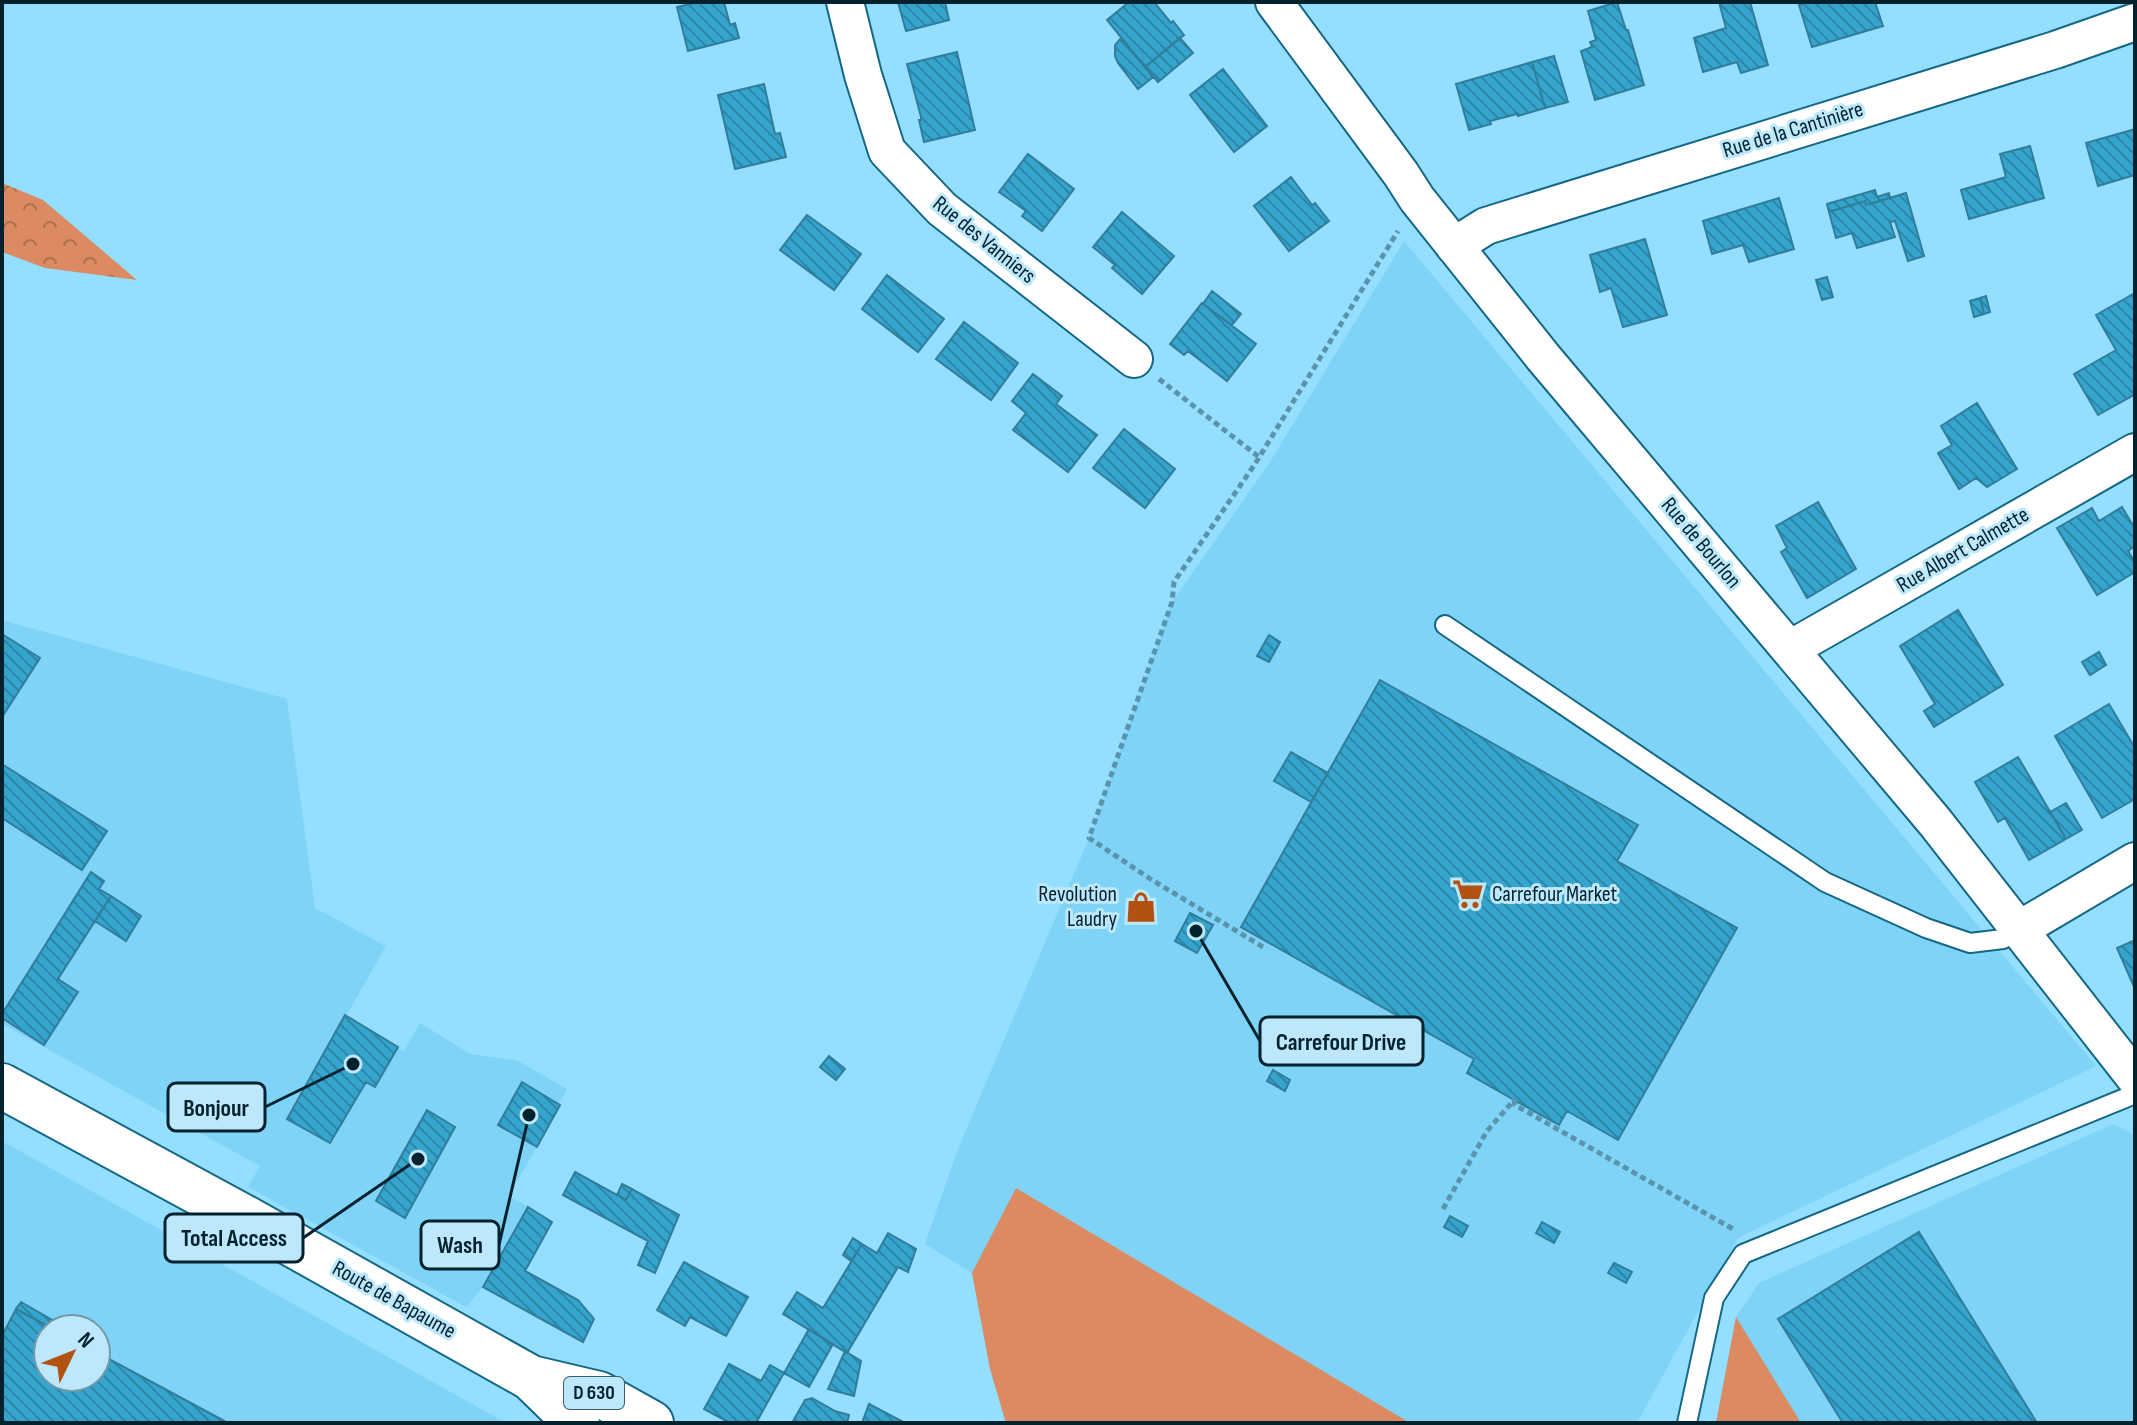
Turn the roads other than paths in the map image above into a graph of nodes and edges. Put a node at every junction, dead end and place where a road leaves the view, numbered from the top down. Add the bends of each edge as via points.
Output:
1 (845, 2) edge
2 (1274, 2) edge
3 (2135, 22) edge
4 (1454, 246) junction
5 (1134, 359) road end
6 (2135, 452) edge
7 (1445, 625) dead end
8 (1790, 649) junction
9 (2135, 861) edge
10 (2020, 929) junction
11 (2135, 1078) edge
12 (2, 1086) edge
13 (2135, 1094) edge
14 (531, 1378) junction
15 (577, 1423) edge
16 (651, 1423) edge
17 (1687, 1423) edge

1 - 5 street, Rue des Vanniers via 887,151 942,209
2 - 4 street, Rue de Bourlon
3 - 4 street, Rue de la Cantinière via 1486,226
4 - 8 street, Rue de Bourlon
6 - 8 street, Rue Albert Calmette
7 - 10 lane via 1825,882 1970,943 2003,939
8 - 10 street, Rue de Bourlon
9 - 10 street
10 - 11 street, Rue de Bourlon
12 - 14 main road, Route de Bapaume / D 630
13 - 17 lane via 1743,1254 1714,1298
14 - 15 main road, D 630
14 - 16 main road, D 630 via 599,1394

